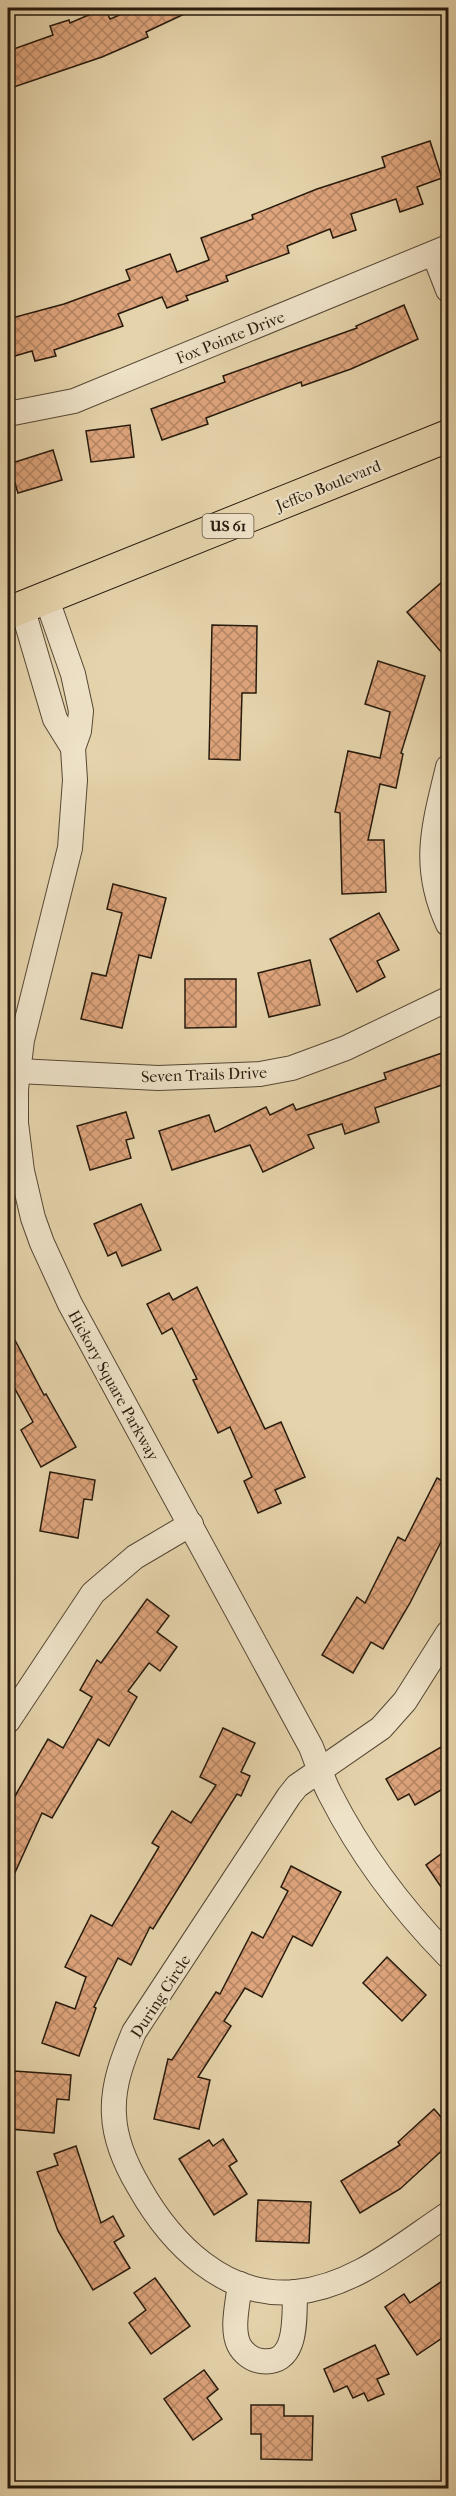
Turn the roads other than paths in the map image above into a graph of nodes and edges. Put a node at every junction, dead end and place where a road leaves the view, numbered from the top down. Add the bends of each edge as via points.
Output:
1 (441, 251) edge
2 (448, 290) edge
3 (8, 414) edge
4 (448, 436) edge
5 (25, 606) edge
6 (448, 766) edge
7 (448, 924) edge
8 (448, 999) edge
9 (18, 1071) junction
10 (192, 1524) junction
11 (448, 1633) edge
12 (8, 1721) edge
13 (320, 1769) junction
14 (448, 1956) edge
15 (448, 2214) edge
16 (240, 2284) junction
17 (295, 2292) junction

1 - 2 street
1 - 3 street, Fox Pointe Drive via 74,401
4 - 5 main road, Jeffco Boulevard / US 61
5 - 9 street, Hickory Square Parkway via 55,719 73,748 75,780 70,848 28,1013
6 - 7 street via 430,855 433,881
8 - 9 street, Seven Trails Drive via 345,1048 292,1068 260,1074 158,1078
9 - 10 street, Hickory Square Parkway via 19,1156 42,1243 70,1304
10 - 12 street via 135,1557 93,1593
10 - 13 street, Hickory Square Parkway
11 - 13 street, During Circle via 405,1701 381,1728
13 - 14 street, Hickory Square Parkway via 355,1837 386,1882
13 - 16 street, During Circle via 289,1796 134,2032 115,2089 119,2146 150,2206 189,2253
15 - 17 street, During Circle via 350,2278
16 - 17 street, During Circle
16 - 17 street via 236,2329 239,2345 247,2356 266,2362 287,2351 292,2341

